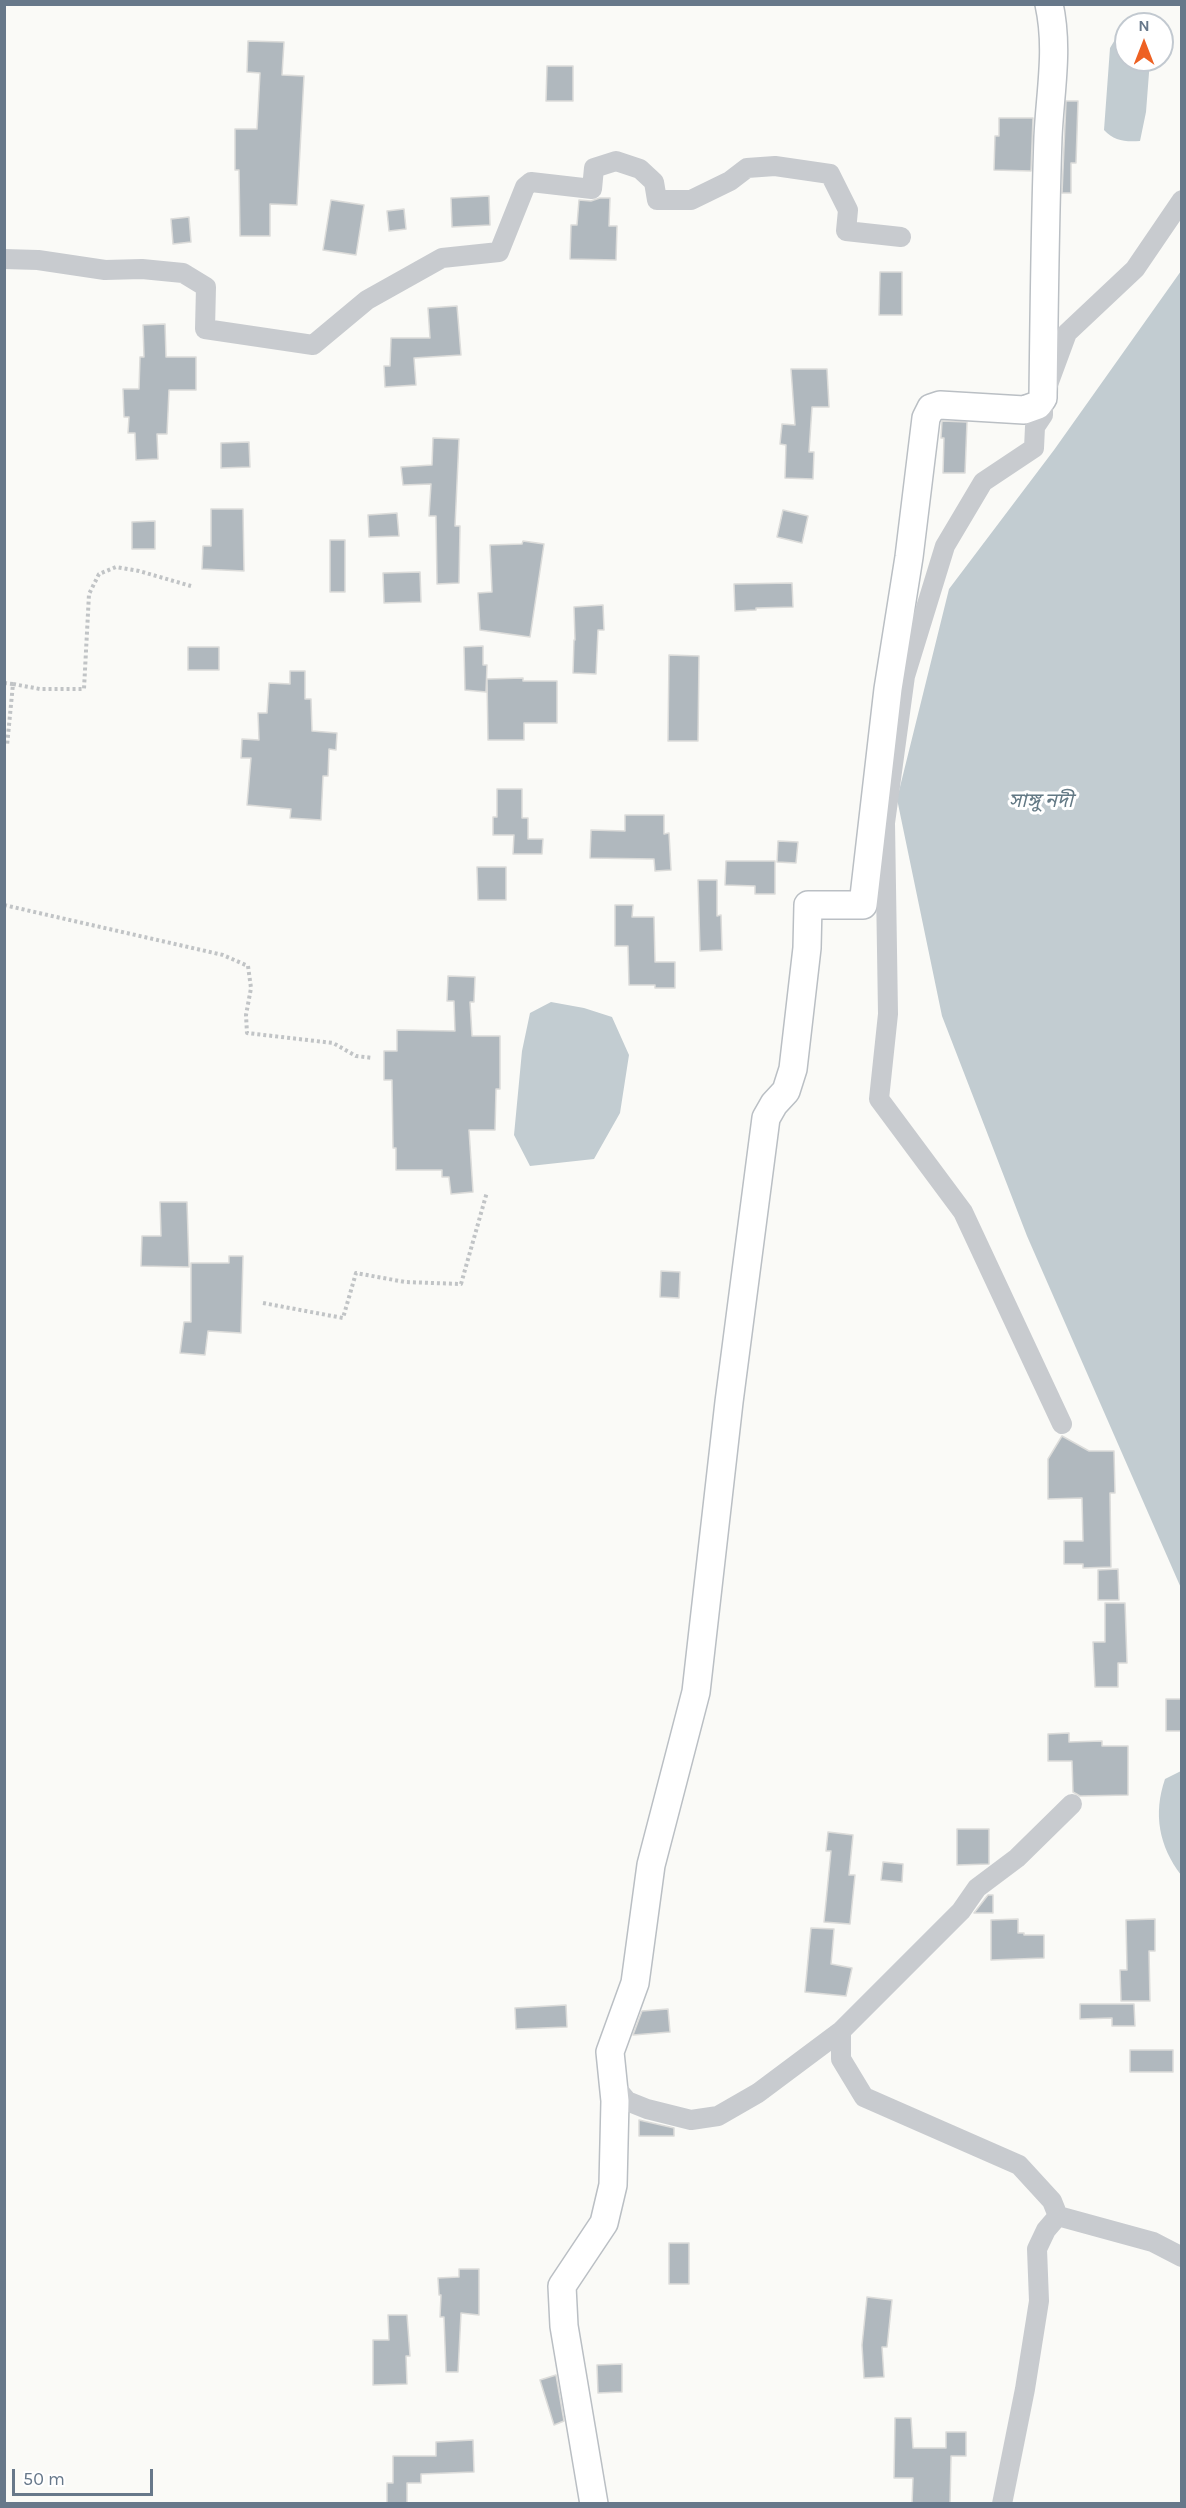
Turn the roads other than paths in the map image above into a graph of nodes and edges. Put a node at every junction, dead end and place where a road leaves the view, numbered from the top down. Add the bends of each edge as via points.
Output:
1 (1049, 4) edge
2 (1182, 200) edge
3 (901, 237) dead end
4 (4, 259) edge
5 (1043, 398) junction
6 (1062, 1424) dead end
7 (1072, 1804) dead end
8 (841, 2031) junction
9 (612, 2083) junction
10 (1058, 2216) junction
11 (1182, 2257) edge
12 (594, 2504) edge
13 (1002, 2504) edge

1 - 5 main road via 1054,65 1048,134
2 - 5 street via 1135,269 1067,333
3 - 4 street via 846,231 848,210 830,174 775,166 747,168 691,200 657,200 654,182 640,169 616,161 594,168 592,189 531,182 525,187 499,252 442,258 368,300 314,345 205,329 206,287 183,273 105,270
5 - 6 street via 1043,415 1035,427 1034,448 983,482 945,546 905,676 885,823 888,1014 879,1100 963,1212
5 - 9 main road via 1024,411 940,405 931,408 926,418 888,688 863,905 808,905 793,1069 786,1091 766,1118 757,1178 696,1692 651,1865 635,1983 610,2052
7 - 8 street via 1017,1858 977,1888 961,1911
8 - 9 street via 758,2093 718,2116 691,2120 647,2109 627,2101
8 - 10 street via 840,2059 864,2097 1019,2165 1052,2201
9 - 12 main road via 613,2185 604,2223 562,2286 564,2326
10 - 11 street via 1153,2242
10 - 13 street via 1037,2249 1039,2301

